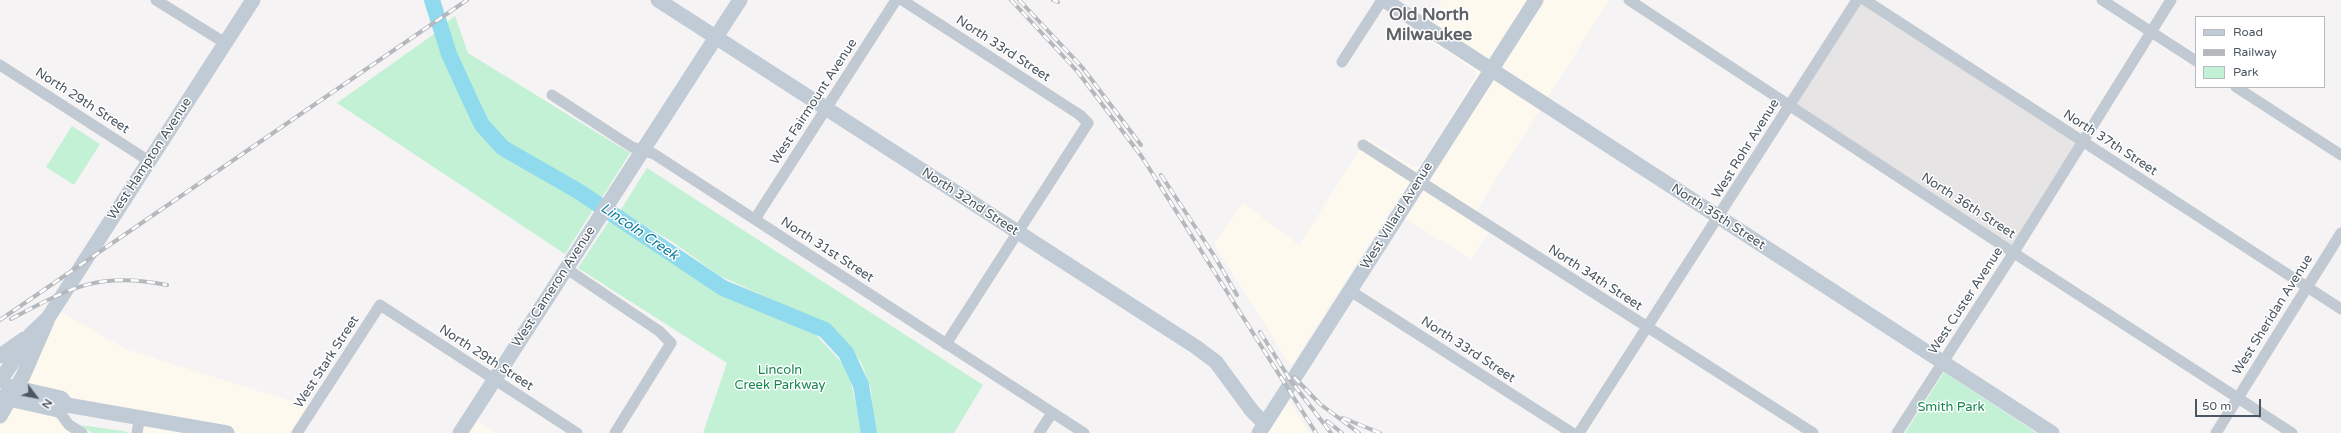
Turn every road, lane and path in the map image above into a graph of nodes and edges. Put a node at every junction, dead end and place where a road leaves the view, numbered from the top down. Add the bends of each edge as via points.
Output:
1 (156, 0) edge
2 (253, 0) edge
3 (658, 0) edge
4 (740, 0) edge
5 (896, 0) edge
6 (902, 0) edge
7 (1383, 0) edge
8 (1536, 0) edge
9 (1629, 0) edge
10 (1857, 0) edge
11 (1865, 0) edge
12 (2102, 0) edge
13 (2171, 0) edge
14 (2151, 31) junction
15 (716, 37) junction
16 (225, 43) junction
17 (2195, 60) edge
18 (1342, 62) dead end
19 (0, 65) edge
20 (1492, 69) junction
21 (2238, 88) edge
22 (552, 95) dead end
23 (1789, 106) junction
24 (826, 109) junction
25 (2083, 142) junction
26 (1363, 145) dead end
27 (643, 150) junction
28 (2341, 155) edge
29 (149, 161) junction
30 (1419, 180) junction
31 (1718, 218) junction
32 (755, 219) junction
33 (1019, 233) junction
34 (2341, 233) edge
35 (2014, 253) junction
36 (567, 269) junction
37 (2307, 286) junction
38 (1349, 290) junction
39 (380, 305) joint
40 (2341, 308) edge
41 (48, 318) junction
42 (1648, 328) junction
43 (31, 334) junction
44 (946, 344) junction
45 (0, 356) edge
46 (1944, 362) junction
47 (494, 381) junction
48 (0, 383) edge
49 (8, 394) edge
50 (2238, 398) junction
51 (63, 407) junction
52 (1052, 412) junction
53 (0, 416) edge
54 (140, 416) junction
55 (1262, 428) edge
56 (82, 433) edge
57 (137, 433) edge
58 (227, 433) edge
59 (298, 433) edge
60 (460, 433) edge
61 (577, 433) edge
62 (615, 433) edge
63 (1039, 433) edge
64 (1084, 433) edge
65 (1572, 433) edge
66 (1579, 433) edge
67 (1813, 433) edge
68 (1897, 433) edge
69 (2052, 433) edge
70 (2216, 433) edge
71 (2292, 433) edge

1 - 16 street
2 - 16 street, West Hampton Avenue
3 - 15 street, North 32nd Street
4 - 15 street, West Cameron Avenue
5 - 24 street, West Fairmount Avenue
6 - 33 street, North 33rd Street via 1080,115 1088,123
7 - 18 street
7 - 20 street, North 35th Street
8 - 20 street, West Villard Avenue
9 - 23 street, North 36th Street
10 - 23 street, West Rohr Avenue
11 - 25 street, North 37th Street
12 - 14 street
13 - 14 street, West Custer Avenue
14 - 17 street
14 - 25 street, West Custer Avenue
15 - 24 street, North 32nd Street
15 - 27 street, West Cameron Avenue
16 - 29 street, West Hampton Avenue
19 - 29 street, North 29th Street
20 - 30 street, West Villard Avenue
20 - 31 street, North 35th Street
21 - 28 street
22 - 27 street, North 31st Street via 632,147
23 - 31 street, West Rohr Avenue
23 - 35 street, North 36th Street
24 - 32 street, West Fairmount Avenue
24 - 33 street, North 32nd Street
25 - 35 street, West Custer Avenue
25 - 37 street, North 37th Street
26 - 30 street, North 34th Street
27 - 32 street, North 31st Street via 654,154
27 - 36 street, West Cameron Avenue
29 - 41 street, West Hampton Avenue
30 - 38 street, West Villard Avenue
30 - 42 street, North 34th Street
31 - 42 street, West Rohr Avenue
31 - 46 street, North 35th Street
32 - 44 street, North 31st Street
33 - 44 street
33 - 55 street, North 32nd Street via 1216,362
34 - 37 street, West Sheridan Avenue
35 - 46 street, West Custer Avenue
35 - 50 street, North 36th Street
36 - 47 street, West Cameron Avenue
36 - 62 street via 659,331 671,343
37 - 40 street, North 37th Street
37 - 50 street, West Sheridan Avenue
38 - 55 street, West Villard Avenue
38 - 65 street, North 33rd Street
39 - 47 street, North 29th Street
39 - 59 street, West Stark Street
41 - 43 street, West Hampton Avenue
41 - 49 street, West Hampton Avenue via 42,337
42 - 66 street, West Rohr Avenue
42 - 67 street, North 34th Street
43 - 45 street
43 - 48 street, West Hampton Avenue
44 - 52 street, North 31st Street
46 - 68 street, West Custer Avenue
46 - 69 street, North 35th Street
47 - 60 street, West Cameron Avenue
47 - 61 street, North 29th Street
48 - 49 street
49 - 51 street via 61,398
49 - 53 street, West Hampton Avenue
50 - 70 street, West Sheridan Avenue
50 - 71 street, North 36th Street
51 - 54 street
51 - 56 street via 69,425
52 - 63 street
52 - 64 street, North 31st Street
54 - 57 street
54 - 58 street

